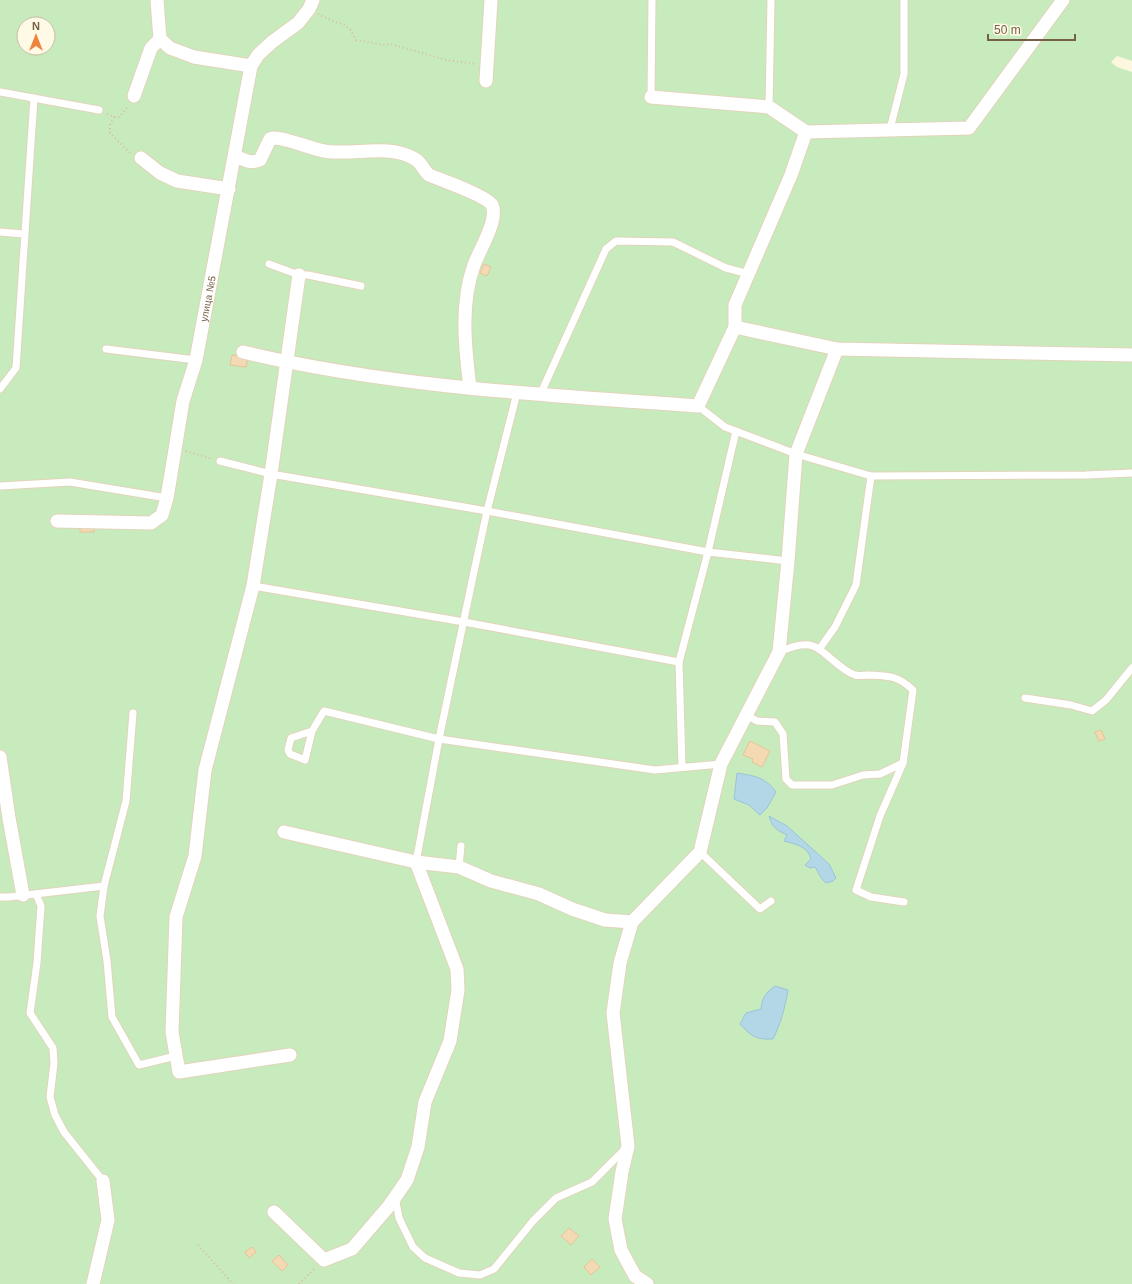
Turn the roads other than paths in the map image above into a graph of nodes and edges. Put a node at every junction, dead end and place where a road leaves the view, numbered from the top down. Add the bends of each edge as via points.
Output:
1 (157, 0) edge
2 (492, 0) edge
3 (652, 0) edge
4 (771, 0) edge
5 (904, 0) edge
6 (1063, 0) edge
7 (311, 4) edge
8 (160, 39) junction
9 (251, 66) junction
10 (486, 81) dead end
11 (0, 92) edge
12 (134, 96) road end
13 (651, 96) joint
14 (34, 98) junction
15 (769, 107) junction
16 (99, 110) road end
17 (890, 129) junction
18 (806, 132) junction
19 (235, 156) junction
20 (141, 158) road end
21 (229, 189) junction
22 (0, 232) edge
23 (24, 234) junction
24 (269, 264) dead end
25 (749, 274) junction
26 (299, 275) junction
27 (361, 286) dead end
28 (735, 327) junction
29 (837, 348) junction
30 (106, 350) dead end
31 (243, 352) dead end
32 (1132, 355) edge
33 (196, 360) junction
34 (287, 362) junction
35 (470, 388) junction
36 (0, 389) edge
37 (517, 393) junction
38 (540, 395) junction
39 (698, 406) junction
40 (736, 431) junction
41 (796, 454) junction
42 (220, 461) road end
43 (1132, 473) edge
44 (271, 474) junction
45 (871, 476) junction
46 (0, 486) edge
47 (167, 498) junction
48 (487, 511) junction
49 (57, 521) dead end
50 (708, 552) junction
51 (788, 561) junction
52 (254, 586) junction
53 (464, 622) junction
54 (820, 648) junction
55 (779, 652) junction
56 (679, 662) junction
57 (1132, 668) edge
58 (1025, 698) dead end
59 (133, 713) dead end
60 (746, 715) junction
61 (312, 731) dead end
62 (439, 739) junction
63 (0, 757) edge
64 (902, 763) junction
65 (721, 764) junction
66 (682, 767) junction
67 (284, 832) dead end
68 (461, 846) dead end
69 (700, 852) junction
70 (416, 862) junction
71 (459, 867) junction
72 (104, 886) junction
73 (29, 894) junction
74 (0, 897) edge
75 (771, 901) dead end
76 (904, 902) dead end
77 (632, 922) junction
78 (290, 1055) dead end
79 (176, 1056) junction
80 (628, 1146) junction
81 (103, 1181) joint
82 (395, 1197) junction
83 (274, 1212) dead end
84 (93, 1284) edge
85 (647, 1284) edge

1 - 8 street
2 - 10 street
3 - 13 lane
4 - 15 lane
5 - 17 lane via 904,74
6 - 17 street via 969,128
7 - 9 street, улица №5 via 298,23 272,42
8 - 9 street via 170,48 194,57
8 - 12 street via 151,48
9 - 19 street, улица №5
11 - 14 lane
13 - 15 street
14 - 16 lane
14 - 23 lane
15 - 18 street
17 - 18 street
18 - 25 street
19 - 21 street, улица №5
19 - 35 street via 249,162 260,160 270,139 274,138 325,151 403,153 420,162 429,175 477,194 492,204 493,218 474,265 465,306 466,359
20 - 21 street via 160,173 177,181
21 - 33 street, улица №5
22 - 23 lane
23 - 36 lane via 16,368
24 - 26 lane
25 - 28 street via 735,305
25 - 38 lane via 726,268 673,242 616,241 606,249
26 - 27 lane
26 - 34 street
28 - 29 street
28 - 39 street
29 - 32 street
29 - 41 street
30 - 33 lane
31 - 34 street
33 - 47 street, улица №5 via 183,401
34 - 35 street
34 - 44 street
35 - 37 street
37 - 38 street
37 - 48 lane
38 - 39 street
39 - 40 lane via 724,428
40 - 41 lane
40 - 50 lane
41 - 45 lane
41 - 51 street
42 - 44 lane
43 - 45 lane
44 - 48 lane
44 - 52 street
45 - 54 lane via 856,585 835,627
46 - 47 lane via 70,482
47 - 49 street, улица №5 via 162,515 151,523
48 - 50 lane
48 - 53 lane
50 - 51 lane
50 - 56 lane
51 - 55 street
52 - 53 lane
52 - 79 street via 205,770 195,856 176,917 172,1032
53 - 56 lane
53 - 62 lane
54 - 55 lane via 798,645
54 - 64 lane via 836,664 855,675 890,676 913,690
55 - 60 street
56 - 66 lane
57 - 58 lane via 1106,700 1092,711 1071,704
59 - 72 lane via 126,801
60 - 64 lane via 757,721 775,722 783,734 786,779 792,785 832,785 863,775 880,774
60 - 65 street
61 - 62 lane via 324,711
62 - 66 lane via 655,770
62 - 70 lane
63 - 73 street via 9,818
64 - 76 lane via 880,816 856,890 872,897
65 - 66 lane
65 - 69 street
67 - 70 street
68 - 71 lane
69 - 75 lane via 760,909
69 - 77 street
70 - 71 street
70 - 82 street via 457,969 458,990 450,1041 426,1102 418,1147 407,1180
71 - 77 street via 491,881 539,894 605,920
72 - 73 lane
72 - 79 lane via 100,916 112,1017 139,1065
73 - 74 lane
73 - 81 lane via 41,906 30,1013 53,1048 50,1097 55,1115 64,1132
77 - 80 street via 620,963 613,1013
78 - 79 street via 179,1072
80 - 82 lane via 592,1182 556,1198 533,1221 494,1269 480,1275 459,1273 426,1258 413,1247 399,1218
80 - 85 street via 615,1219 621,1250 635,1276
81 - 84 street via 108,1220
82 - 83 street via 352,1249 324,1260

